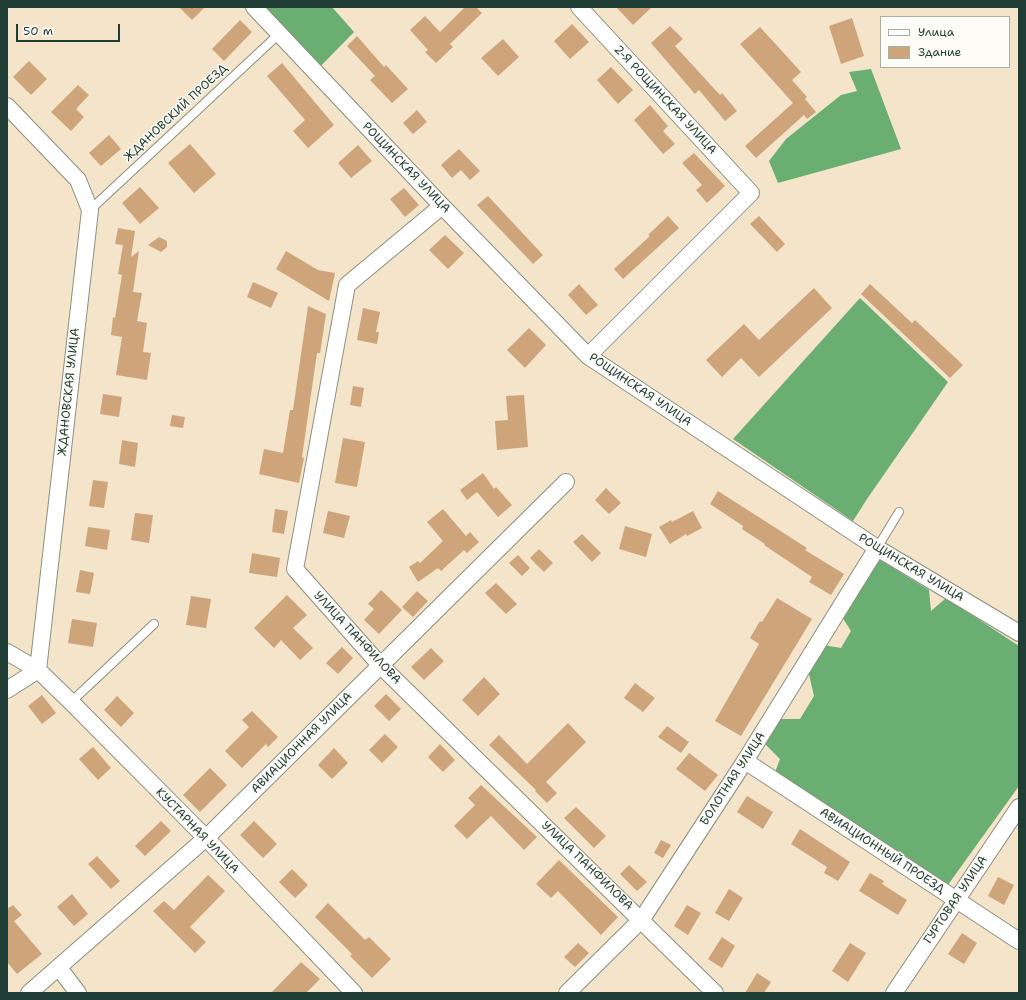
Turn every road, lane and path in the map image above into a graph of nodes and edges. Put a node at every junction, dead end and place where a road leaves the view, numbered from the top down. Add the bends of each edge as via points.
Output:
1 (254, 7) edge
2 (579, 7) edge
3 (279, 34) junction
4 (7, 106) edge
5 (442, 206) junction
6 (90, 210) junction
7 (588, 356) junction
8 (566, 482) dead end
9 (899, 512) dead end
10 (877, 548) junction
11 (154, 624) dead end
12 (1019, 633) edge
13 (7, 652) edge
14 (380, 665) junction
15 (38, 670) junction
16 (7, 690) edge
17 (70, 702) junction
18 (745, 761) junction
19 (1019, 807) edge
20 (206, 838) junction
21 (956, 900) junction
22 (642, 919) junction
23 (1019, 941) edge
24 (59, 968) junction
25 (29, 993) edge
26 (78, 993) edge
27 (354, 993) edge
28 (567, 993) edge
29 (715, 993) edge
30 (894, 993) edge

1 - 3 street, РОЩИНСКАЯ УЛИЦА
2 - 7 street, 2-Я РОЩИНСКАЯ УЛИЦА via 750,194
3 - 5 street, РОЩИНСКАЯ УЛИЦА
3 - 6 lane, ЖДАНОВСКИЙ ПРОЕЗД
4 - 6 street, ЖДАНОВСКАЯ УЛИЦА via 78,180
5 - 7 street, РОЩИНСКАЯ УЛИЦА
5 - 14 street, УЛИЦА ПАНФИЛОВА via 347,285 295,569
6 - 15 street, ЖДАНОВСКАЯ УЛИЦА
7 - 10 street, РОЩИНСКАЯ УЛИЦА
8 - 14 street, АВИАЦИОННАЯ УЛИЦА
9 - 10 lane
10 - 12 street, РОЩИНСКАЯ УЛИЦА
10 - 18 street, БОЛОТНАЯ УЛИЦА
11 - 17 lane
13 - 15 street, КУСТАРНАЯ УЛИЦА
14 - 20 street, АВИАЦИОННАЯ УЛИЦА
14 - 22 street, УЛИЦА ПАНФИЛОВА
15 - 16 street
15 - 17 street, КУСТАРНАЯ УЛИЦА
17 - 20 street, КУСТАРНАЯ УЛИЦА
18 - 21 street, АВИАЦИОННЫЙ ПРОЕЗД
18 - 22 street, БОЛОТНАЯ УЛИЦА
19 - 21 street, ГУРТОВАЯ УЛИЦА
20 - 24 street, АВИАЦИОННАЯ УЛИЦА
20 - 27 street, КУСТАРНАЯ УЛИЦА
21 - 23 street, АВИАЦИОННЫЙ ПРОЕЗД
21 - 30 street, ГУРТОВАЯ УЛИЦА
22 - 28 street, БОЛОТНАЯ УЛИЦА
22 - 29 street, УЛИЦА ПАНФИЛОВА
24 - 25 street, АВИАЦИОННАЯ УЛИЦА
24 - 26 street

